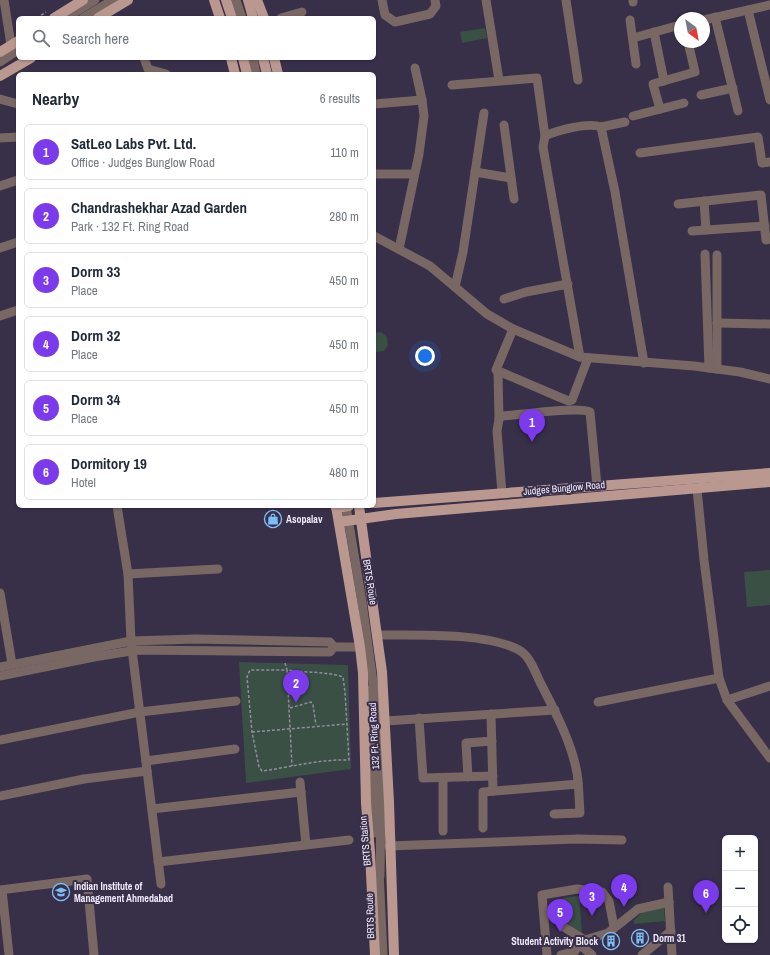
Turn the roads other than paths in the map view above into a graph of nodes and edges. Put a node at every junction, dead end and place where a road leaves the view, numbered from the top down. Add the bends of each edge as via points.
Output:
1 (4, 0) edge
2 (83, 0) edge
3 (95, 0) edge
4 (113, 0) edge
5 (128, 0) edge
6 (214, 0) edge
7 (226, 0) edge
8 (236, 0) edge
9 (248, 0) edge
10 (257, 0) edge
11 (382, 0) edge
12 (435, 0) edge
13 (486, 0) edge
14 (566, 0) edge
15 (770, 5) edge
16 (748, 10) junction
17 (302, 12) dead end
18 (57, 16) edge
19 (69, 16) edge
20 (86, 16) edge
21 (101, 16) edge
22 (219, 16) edge
23 (231, 16) edge
24 (241, 16) edge
25 (252, 16) edge
26 (263, 16) edge
27 (288, 16) edge
28 (715, 17) junction
29 (710, 18) edge
30 (630, 20) dead end
31 (674, 27) edge
32 (654, 32) junction
33 (633, 38) junction
34 (16, 45) edge
35 (689, 48) edge
36 (0, 52) edge
37 (16, 55) edge
38 (28, 60) edge
39 (145, 60) edge
40 (232, 60) edge
41 (243, 60) edge
42 (252, 60) edge
43 (264, 60) edge
44 (274, 60) edge
45 (0, 63) edge
46 (636, 64) dead end
47 (415, 68) dead end
48 (148, 72) edge
49 (235, 72) edge
50 (246, 72) edge
51 (256, 72) edge
52 (266, 72) edge
53 (278, 72) edge
54 (2, 76) edge
55 (499, 80) junction
56 (578, 80) dead end
57 (664, 81) junction
58 (452, 84) dead end
59 (733, 88) junction
60 (0, 92) edge
61 (701, 95) dead end
62 (3, 100) edge
63 (422, 100) junction
64 (770, 100) edge
65 (16, 103) edge
66 (684, 103) dead end
67 (376, 104) edge
68 (660, 109) junction
69 (738, 111) dead end
70 (484, 113) dead end
71 (633, 116) dead end
72 (625, 122) dead end
73 (504, 125) dead end
74 (601, 127) junction
75 (545, 136) junction
76 (16, 137) edge
77 (0, 138) edge
78 (640, 153) dead end
79 (770, 162) edge
80 (475, 172) junction
81 (376, 174) edge
82 (414, 174) junction
83 (511, 178) junction
84 (16, 181) edge
85 (0, 186) edge
86 (514, 200) dead end
87 (704, 201) junction
88 (678, 204) dead end
89 (764, 226) junction
90 (706, 230) junction
91 (692, 231) dead end
92 (376, 237) edge
93 (770, 239) edge
94 (16, 243) edge
95 (0, 248) edge
96 (399, 249) junction
97 (705, 254) dead end
98 (717, 255) dead end
99 (568, 284) junction
100 (455, 287) junction
101 (504, 299) dead end
102 (16, 311) edge
103 (0, 316) edge
104 (717, 323) junction
105 (769, 324) dead end
106 (513, 329) junction
107 (584, 358) junction
108 (644, 364) junction
109 (713, 368) junction
110 (498, 372) junction
111 (770, 379) edge
112 (569, 401) junction
113 (571, 410) junction
114 (499, 419) junction
115 (770, 473) edge
116 (770, 482) edge
117 (597, 486) junction
118 (697, 489) junction
119 (502, 493) junction
120 (376, 503) edge
121 (117, 508) edge
122 (343, 508) edge
123 (359, 508) edge
124 (361, 518) junction
125 (344, 521) junction
126 (218, 569) dead end
127 (128, 574) junction
128 (0, 593) edge
129 (378, 635) junction
130 (131, 641) junction
131 (334, 647) junction
132 (360, 647) junction
133 (133, 651) junction
134 (370, 663) joint
135 (12, 664) junction
136 (0, 666) edge
137 (0, 676) edge
138 (719, 678) junction
139 (770, 686) edge
140 (236, 700) dead end
141 (727, 700) junction
142 (598, 702) dead end
143 (555, 710) junction
144 (140, 712) junction
145 (491, 714) junction
146 (419, 718) junction
147 (385, 721) junction
148 (0, 740) edge
149 (492, 741) junction
150 (235, 749) dead end
151 (770, 758) edge
152 (146, 766) junction
153 (493, 776) junction
154 (468, 777) junction
155 (443, 778) junction
156 (300, 782) dead end
157 (578, 784) junction
158 (493, 791) junction
159 (301, 792) junction
160 (0, 796) edge
161 (152, 809) junction
162 (554, 814) dead end
163 (484, 828) dead end
164 (443, 832) dead end
165 (349, 840) dead end
166 (622, 840) dead end
167 (306, 845) junction
168 (389, 846) junction
169 (158, 862) junction
170 (380, 876) joint
171 (161, 884) dead end
172 (668, 887) dead end
173 (1, 890) edge
174 (669, 902) junction
175 (562, 926) dead end
176 (614, 927) junction
177 (671, 931) junction
178 (582, 942) junction
179 (9, 955) edge
180 (94, 955) edge
181 (375, 955) edge
182 (383, 955) edge
183 (394, 955) edge
184 (547, 955) edge
185 (561, 955) edge
186 (592, 955) edge
187 (642, 955) edge
188 (672, 955) edge

1 - 34 street
2 - 18 main road
3 - 19 street
4 - 20 street
5 - 21 main road
6 - 22 main road
7 - 23 main road
8 - 24 street
9 - 25 main road
10 - 26 main road
11 - 12 street via 385,15 395,22 430,14 436,6
13 - 55 street
14 - 56 street
15 - 16 street
16 - 28 street
16 - 64 street
17 - 27 street
28 - 29 street
28 - 59 street
30 - 33 street
31 - 32 street
32 - 33 street
32 - 57 street
33 - 46 street
34 - 36 main road
34 - 45 street
35 - 57 street via 695,72
37 - 45 street
38 - 54 main road
39 - 48 street
40 - 49 main road
41 - 50 main road
42 - 51 street
43 - 52 main road
44 - 53 main road
47 - 63 street
55 - 58 street
55 - 75 street via 537,78
57 - 68 street via 652,84
59 - 61 street
59 - 69 street
60 - 62 street
62 - 65 street
63 - 67 street
63 - 82 street via 424,116
66 - 68 street
68 - 71 street
70 - 80 street
72 - 74 street
73 - 83 street
74 - 75 street via 594,124 552,132
74 - 108 street via 615,192
75 - 99 street via 543,147
76 - 77 street
78 - 79 street via 758,137 762,162
80 - 83 street
80 - 100 street
81 - 82 street
82 - 96 street
83 - 86 street
84 - 85 street
87 - 88 street
87 - 89 street via 761,195
87 - 90 street
89 - 90 street
89 - 93 street via 766,240
90 - 91 street
92 - 96 street
94 - 95 street
96 - 100 street via 430,266
97 - 109 street
98 - 104 street
99 - 101 street
99 - 107 street
100 - 106 street via 487,314
102 - 103 street
104 - 105 street
104 - 109 street
106 - 107 street
106 - 110 street via 496,367
107 - 108 street
107 - 112 street via 577,392
108 - 109 street
109 - 111 street
110 - 112 street
110 - 114 street
112 - 113 street
113 - 114 street via 502,416
113 - 117 street via 590,412
114 - 119 street via 497,431
115 - 117 main road, Judges Bunglow Road
116 - 118 main road, Judges Bunglow Road
117 - 119 main road, Judges Bunglow Road
118 - 124 main road, Judges Bunglow Road
118 - 138 street
119 - 120 main road, Judges Bunglow Road
121 - 127 street
122 - 125 main road, 132 Ft. Ring Road
123 - 124 main road, 132 Ft. Ring Road
124 - 125 main road, Judges Bunglow Road
124 - 129 main road, 132 Ft. Ring Road
125 - 132 main road, 132 Ft. Ring Road
125 - 134 street, BRTS Route
126 - 127 street
127 - 130 street
128 - 135 street
129 - 143 street via 448,636 502,643 522,652 531,663
129 - 147 main road, 132 Ft. Ring Road
130 - 131 street via 302,641 330,642
130 - 133 street
130 - 135 street
131 - 132 street
131 - 133 street via 330,652
132 - 181 main road, 132 Ft. Ring Road
133 - 137 street
133 - 144 street
134 - 170 street, BRTS Station via 378,733 381,800
135 - 136 street
138 - 141 street
138 - 142 street
139 - 141 street
140 - 144 street
141 - 151 street
143 - 145 street
143 - 157 street via 564,730
144 - 148 street
144 - 152 street
145 - 146 street
145 - 149 street
146 - 147 street
146 - 155 street via 423,778
147 - 168 main road, 132 Ft. Ring Road
149 - 153 street
149 - 154 street via 466,743
150 - 152 street
152 - 160 street
152 - 161 street
153 - 154 street
153 - 158 street
154 - 155 street
155 - 164 street
156 - 159 street
157 - 158 street
157 - 162 street via 580,813
158 - 163 street via 483,792
159 - 161 street
159 - 167 street
161 - 169 street
165 - 167 street
166 - 168 street via 577,839
167 - 169 street
168 - 183 main road, 132 Ft. Ring Road
169 - 171 street
170 - 182 street, BRTS Route
172 - 174 street
173 - 179 street
173 - 180 street via 87,879
174 - 176 street via 638,909
174 - 177 street
175 - 178 street
176 - 178 street via 608,933
176 - 184 street via 610,901 602,892 577,889 542,895
177 - 187 street
177 - 188 street
178 - 185 street via 575,951
178 - 186 street

